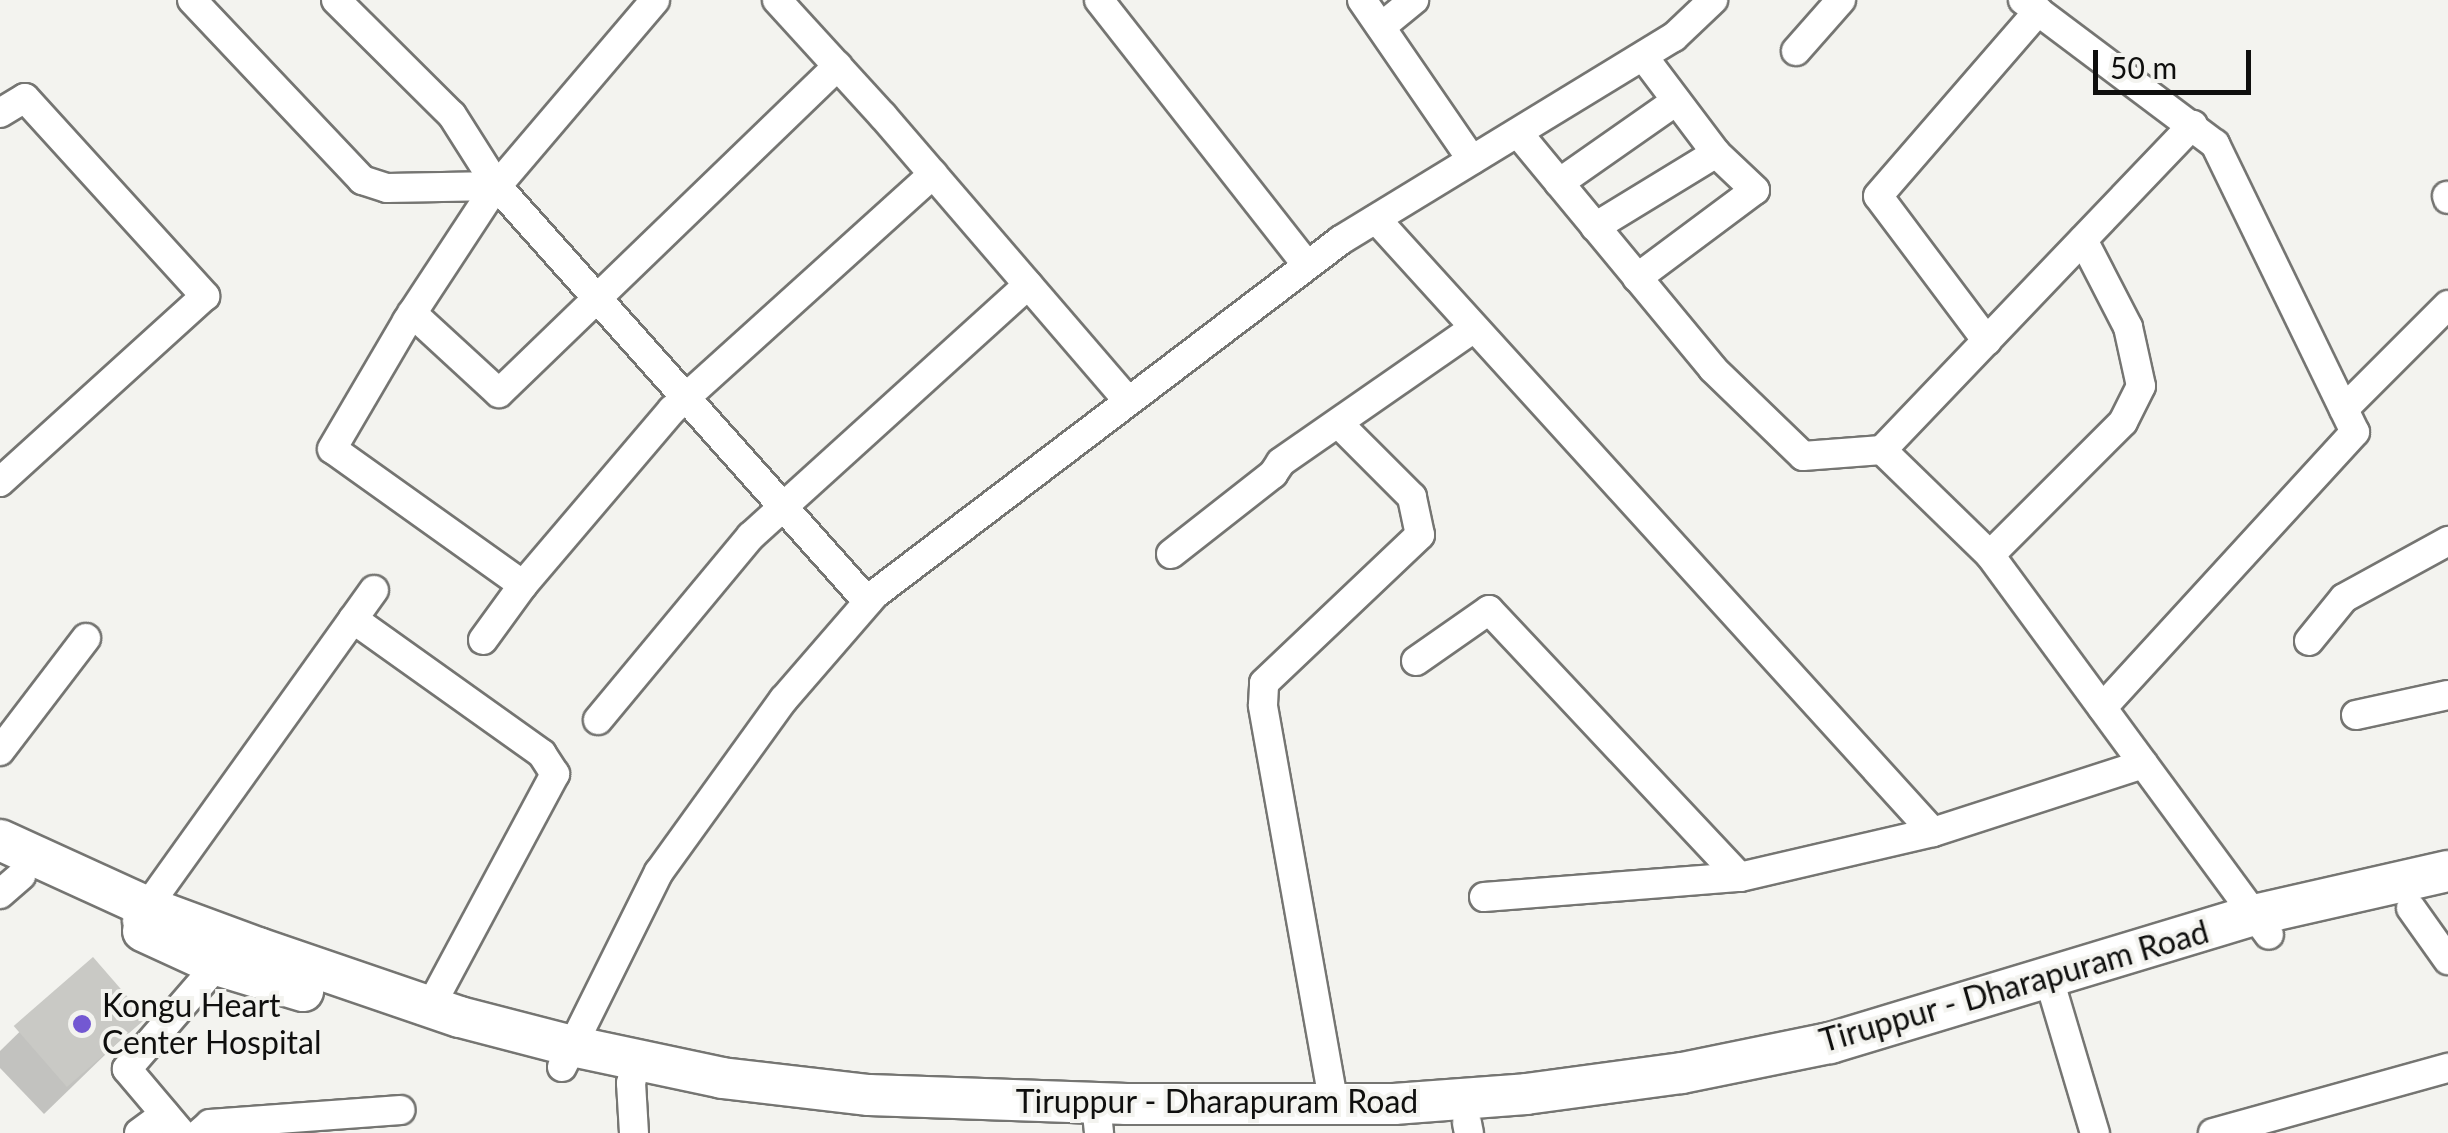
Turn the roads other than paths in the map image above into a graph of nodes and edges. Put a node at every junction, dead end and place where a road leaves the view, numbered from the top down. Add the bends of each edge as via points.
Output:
1 (192, 0) edge
2 (336, 0) edge
3 (654, 0) edge
4 (777, 0) edge
5 (1099, 0) edge
6 (1362, 0) edge
7 (1414, 0) edge
8 (1713, 0) edge
9 (1841, 0) edge
10 (2030, 5) edge
11 (1381, 27) junction
12 (1796, 51) dead end
13 (1643, 56) junction
14 (838, 66) junction
15 (1676, 101) junction
16 (0, 113) edge
17 (2193, 126) junction
18 (1518, 132) junction
19 (1716, 154) junction
20 (1472, 160) junction
21 (933, 174) junction
22 (1558, 182) junction
23 (497, 186) junction
24 (1376, 219) junction
25 (1595, 226) junction
26 (2083, 240) junction
27 (1307, 265) junction
28 (1637, 278) junction
29 (1028, 285) junction
30 (597, 298) junction
31 (2448, 304) edge
32 (412, 314) junction
33 (1474, 328) junction
34 (1987, 341) junction
35 (686, 398) junction
36 (1127, 400) junction
37 (2344, 409) junction
38 (1339, 424) junction
39 (1882, 450) junction
40 (0, 482) edge
41 (783, 506) junction
42 (2448, 540) edge
43 (1171, 554) dead end
44 (1990, 554) junction
45 (524, 585) junction
46 (374, 590) dead end
47 (868, 602) junction
48 (354, 618) junction
49 (86, 638) dead end
50 (483, 640) dead end
51 (2309, 641) dead end
52 (1416, 661) dead end
53 (2448, 695) edge
54 (2102, 708) junction
55 (2356, 715) dead end
56 (598, 720) dead end
57 (0, 751) edge
58 (2143, 764) junction
59 (1933, 832) junction
60 (0, 840) edge
61 (2448, 871) edge
62 (1740, 876) junction
63 (7, 878) edge
64 (1484, 897) dead end
65 (2430, 903) edge
66 (140, 917) junction
67 (2261, 926) junction
68 (2448, 960) edge
69 (217, 965) junction
70 (2053, 990) junction
71 (430, 1007) junction
72 (567, 1056) junction
73 (2448, 1068) edge
74 (634, 1072) junction
75 (1334, 1105) junction
76 (400, 1110) dead end
77 (1097, 1121) edge
78 (173, 1123) edge
79 (1468, 1128) edge
80 (139, 1133) edge
81 (200, 1133) edge
82 (634, 1133) edge
83 (2094, 1133) edge
84 (2213, 1133) edge

1 - 23 street via 362,180 387,188
2 - 23 street via 452,115
3 - 23 street
4 - 14 street
5 - 27 street
6 - 11 street
7 - 11 street
8 - 13 street
9 - 12 street
10 - 17 street
10 - 34 street via 1878,196
11 - 20 street
13 - 15 street
13 - 18 street
14 - 21 street
14 - 30 street
15 - 19 street
15 - 22 street
16 - 40 street via 25,98 205,296
17 - 26 street
17 - 37 street via 2215,144
18 - 20 street
18 - 22 street
19 - 25 street
19 - 28 street via 1756,190
20 - 24 street
21 - 29 street
21 - 35 street
22 - 25 street
23 - 30 street
23 - 32 street
24 - 27 street
24 - 33 street
25 - 28 street
26 - 34 street
26 - 44 street via 2128,328 2141,386 2123,422
27 - 36 street
28 - 39 street via 1713,369 1802,456
29 - 36 street
29 - 41 street
30 - 32 street via 499,393
30 - 35 street
31 - 37 street
32 - 45 street via 332,449
33 - 38 street
33 - 59 street
34 - 39 street
35 - 41 street
35 - 45 street
36 - 47 street
37 - 54 street via 2355,432
38 - 43 street
38 - 75 street via 1412,497 1420,535 1264,683
39 - 44 street
41 - 47 street
41 - 56 street
42 - 51 street via 2344,598
44 - 54 street
45 - 50 street
46 - 48 street
47 - 72 street via 784,699 659,872
48 - 66 street
48 - 71 street via 542,754 555,774
49 - 57 street
52 - 62 street via 1489,610
53 - 55 street
54 - 58 street
58 - 59 street
58 - 67 street
59 - 62 street
60 - 66 highway, Tiruppur - Dharapuram Road
61 - 67 highway, Tiruppur - Dharapuram Road
62 - 64 street
63 - 66 highway
65 - 67 highway
65 - 68 street
66 - 69 highway
66 - 71 highway, Tiruppur - Dharapuram Road
67 - 70 highway, Tiruppur - Dharapuram Road
69 - 72 highway
69 - 78 street via 128,1069
70 - 75 highway, Tiruppur - Dharapuram Road via 1682,1073 1526,1094
70 - 79 highway via 1881,1052 1706,1096
70 - 83 street
71 - 72 highway, Tiruppur - Dharapuram Road
72 - 74 highway, Tiruppur - Dharapuram Road
73 - 84 street
74 - 77 highway, Tiruppur - Dharapuram Road
74 - 82 street
75 - 77 highway, Tiruppur - Dharapuram Road
76 - 81 street via 210,1124
77 - 79 highway
78 - 80 street

